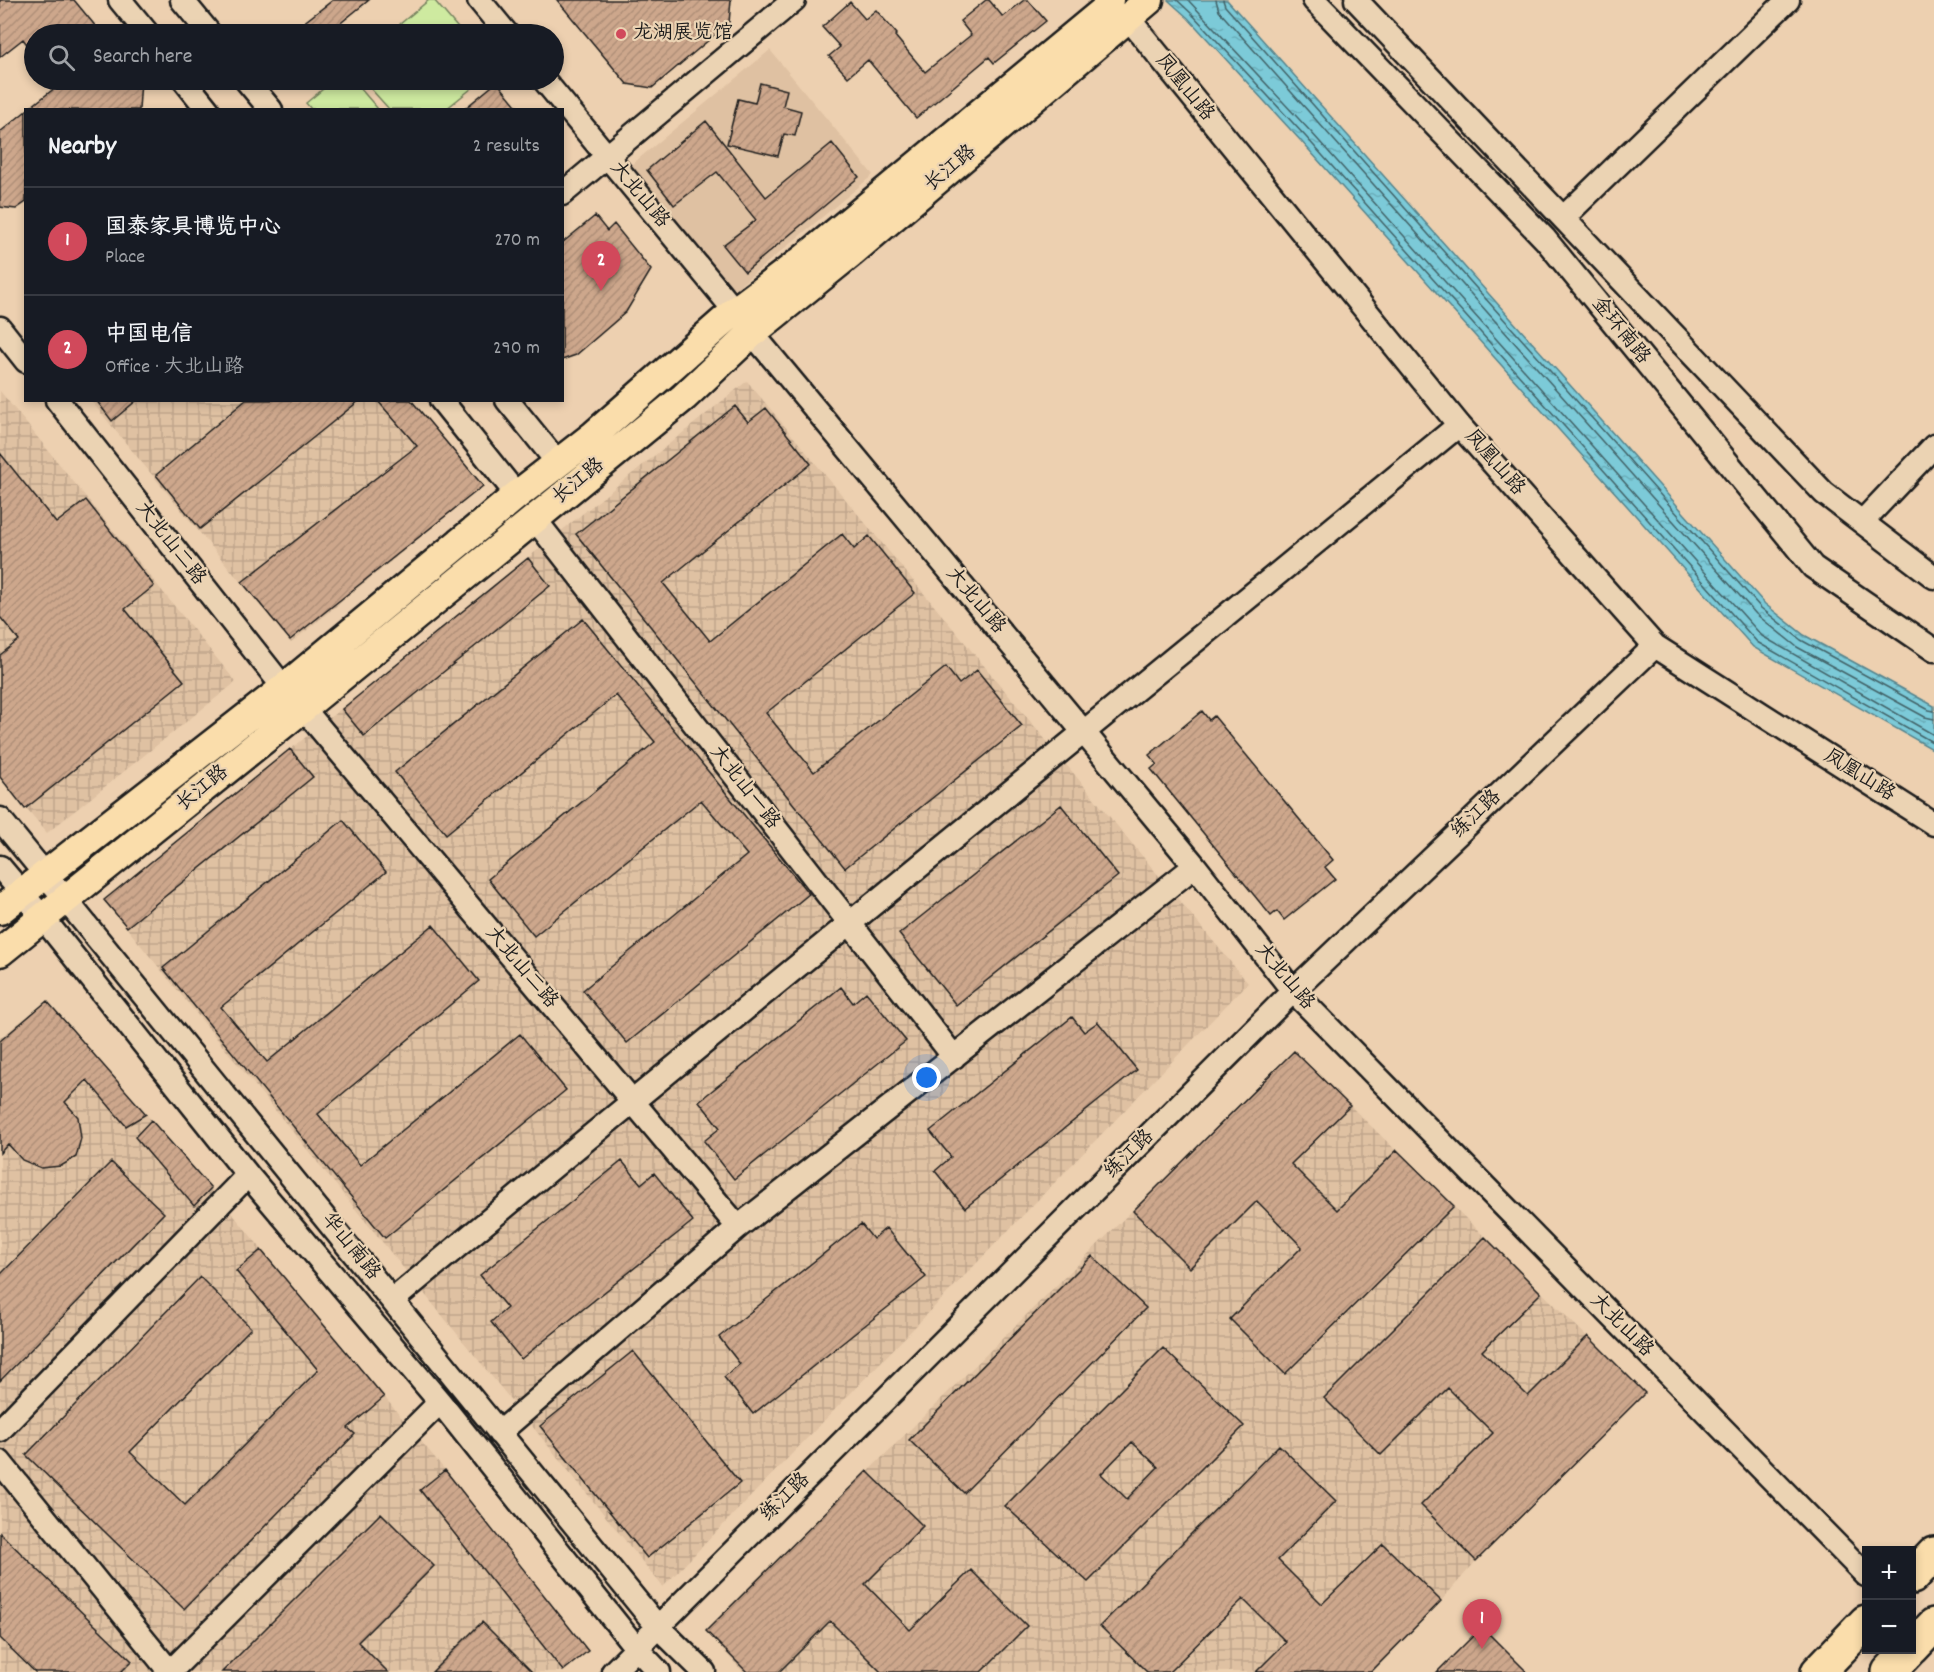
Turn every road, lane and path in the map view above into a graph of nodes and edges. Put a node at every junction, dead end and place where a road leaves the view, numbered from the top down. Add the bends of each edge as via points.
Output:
1 (120, 0) edge
2 (182, 0) edge
3 (479, 0) edge
4 (794, 0) edge
5 (1149, 0) edge
6 (1314, 0) edge
7 (1356, 0) edge
8 (1788, 0) edge
9 (1110, 5) edge
10 (139, 24) edge
11 (202, 24) edge
12 (499, 24) edge
13 (192, 90) edge
14 (254, 90) edge
15 (552, 90) edge
16 (206, 108) edge
17 (269, 108) edge
18 (608, 157) junction
19 (564, 192) edge
20 (1563, 218) junction
21 (743, 322) junction
22 (0, 328) edge
23 (24, 358) edge
24 (59, 402) edge
25 (443, 402) edge
26 (509, 402) edge
27 (1459, 424) junction
28 (1934, 446) edge
29 (558, 463) junction
30 (517, 495) junction
31 (534, 518) junction
32 (1862, 522) junction
33 (1934, 577) edge
34 (1655, 646) junction
35 (1934, 650) edge
36 (284, 688) junction
37 (303, 708) junction
38 (1084, 733) junction
39 (0, 819) edge
40 (1934, 824) edge
41 (1196, 866) junction
42 (0, 867) edge
43 (46, 876) junction
44 (65, 899) junction
45 (11, 903) edge
46 (43, 918) junction
47 (850, 924) junction
48 (0, 952) edge
49 (1293, 991) junction
50 (954, 1057) junction
51 (632, 1100) junction
52 (248, 1175) junction
53 (738, 1227) junction
54 (393, 1300) junction
55 (440, 1402) junction
56 (0, 1430) edge
57 (499, 1433) junction
58 (0, 1462) edge
59 (1934, 1554) edge
60 (1862, 1571) edge
61 (1916, 1572) edge
62 (1934, 1625) edge
63 (657, 1626) junction
64 (1862, 1626) edge
65 (1916, 1644) edge
66 (637, 1649) junction
67 (1906, 1654) edge
68 (170, 1672) edge
69 (613, 1672) edge
70 (659, 1672) edge
71 (704, 1672) edge
72 (1818, 1672) edge
73 (1889, 1672) edge

1 - 10 street
2 - 11 street
3 - 12 street
4 - 18 street
5 - 9 main road, 长江路
6 - 35 street, 金环南路 via 1545,239 1813,567
7 - 20 street, 金环南路
8 - 20 street
9 - 21 main road, 长江路 via 804,259
9 - 27 street, 凤凰山路
13 - 16 street
14 - 17 street
15 - 18 street, 大北山路
18 - 19 street
18 - 21 street, 大北山路
20 - 32 street, 金环南路 via 1824,493
21 - 29 main road, 长江路
21 - 31 main road, 长江路 via 684,397
21 - 38 street, 大北山路
22 - 23 street
24 - 36 street, 大北山二路
25 - 30 street
26 - 29 street
27 - 34 street, 凤凰山路
27 - 38 street
28 - 32 street
29 - 30 main road, 长江路
30 - 36 main road, 长江路
31 - 37 main road, 长江路
31 - 47 street, 大北山一路
32 - 33 street, 金环南路
34 - 40 street, 凤凰山路
34 - 49 street, 练江路
36 - 43 main road, 长江路
37 - 44 main road, 长江路
37 - 51 street, 大北山二路
38 - 41 street, 大北山路
38 - 47 street
39 - 43 street, 华山南路
41 - 49 street, 大北山路
41 - 50 street
42 - 45 street, 华山南路
43 - 44 street, 华山南路
43 - 45 main road, 长江路
44 - 46 main road, 长江路
44 - 54 street, 华山南路
45 - 46 street, 华山南路
46 - 48 main road, 长江路
46 - 52 street, 华山南路
47 - 50 street, 大北山一路
47 - 51 street
49 - 60 street, 大北山路
49 - 63 street, 练江路
50 - 53 street
51 - 53 street, 大北山二路
51 - 54 street
52 - 55 street, 华山南路
52 - 56 street
53 - 57 street
54 - 57 street, 华山南路
55 - 66 street, 华山南路
55 - 68 street
57 - 63 street, 华山南路
58 - 68 street
59 - 61 highway
62 - 65 highway
63 - 66 street, 练江路
63 - 71 street, 华山南路
64 - 72 highway
66 - 69 street, 练江路
66 - 70 street, 华山南路
67 - 73 highway

